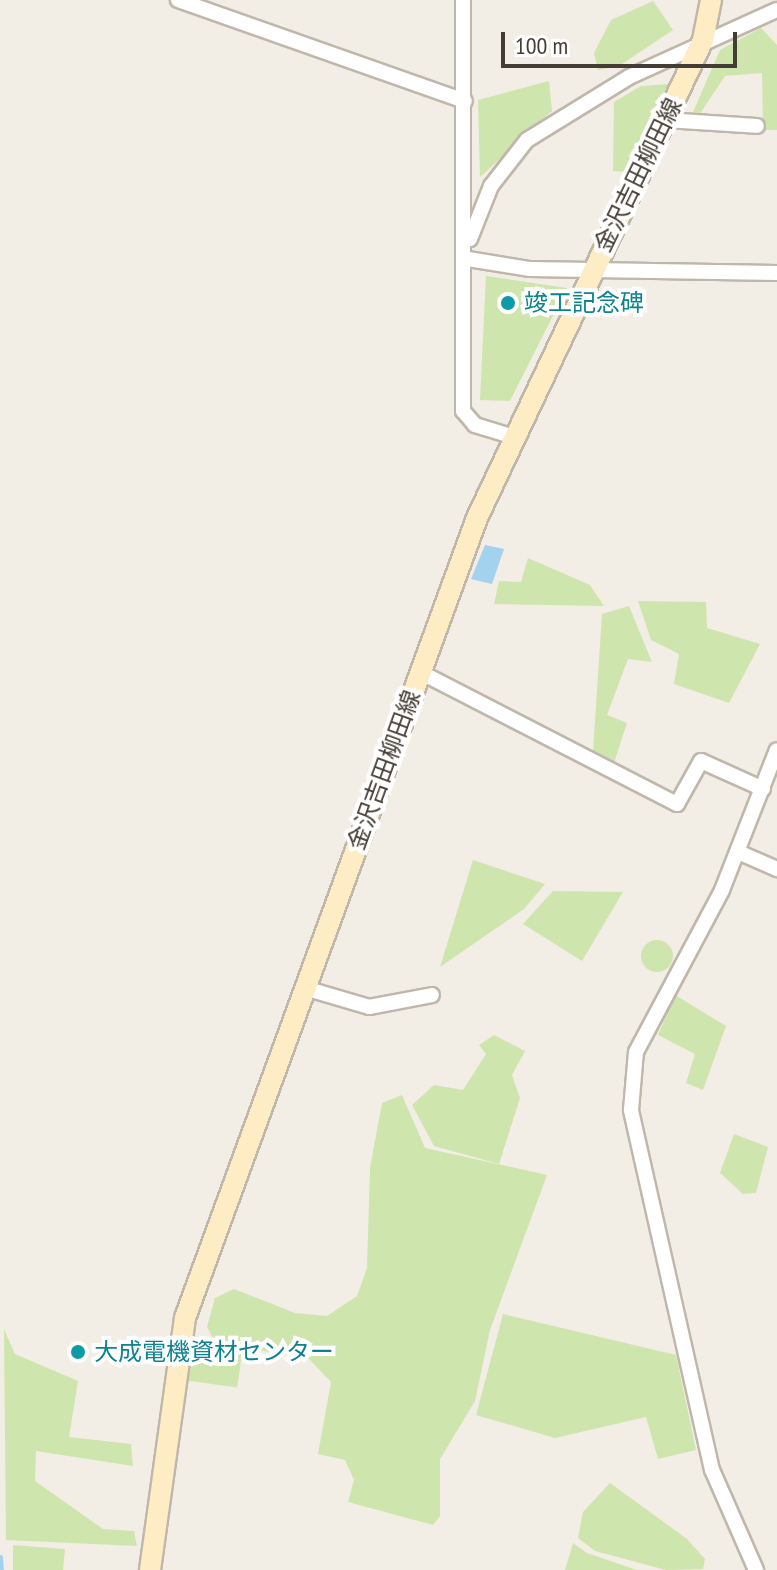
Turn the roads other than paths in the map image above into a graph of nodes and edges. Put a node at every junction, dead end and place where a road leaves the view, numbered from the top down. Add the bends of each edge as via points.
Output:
1 (178, 0) edge
2 (463, 0) edge
3 (711, 0) edge
4 (777, 10) edge
5 (703, 40) junction
6 (465, 101) junction
7 (665, 120) junction
8 (757, 126) dead end
9 (468, 252) junction
10 (594, 266) junction
11 (777, 273) edge
12 (511, 436) junction
13 (420, 672) junction
14 (777, 750) edge
15 (763, 789) junction
16 (738, 852) junction
17 (777, 869) edge
18 (308, 989) junction
19 (432, 995) dead end
20 (150, 1570) edge
21 (756, 1570) edge

1 - 6 street
2 - 6 street
3 - 5 main road, 金沢吉田柳田線
4 - 5 street
5 - 7 main road, 金沢吉田柳田線
5 - 9 street via 527,140 491,186
6 - 9 street
7 - 8 street
7 - 10 main road, 金沢吉田柳田線
9 - 10 street via 530,269
9 - 12 street via 463,411 475,425
10 - 11 street
10 - 12 main road, 金沢吉田柳田線
12 - 13 main road, 金沢吉田柳田線
13 - 15 street via 677,804 701,761
13 - 18 main road, 金沢吉田柳田線
14 - 15 street
15 - 16 street
16 - 17 street
16 - 21 street via 636,1052 631,1110 712,1470
18 - 19 street via 369,1007
18 - 20 main road, 金沢吉田柳田線 via 185,1318

